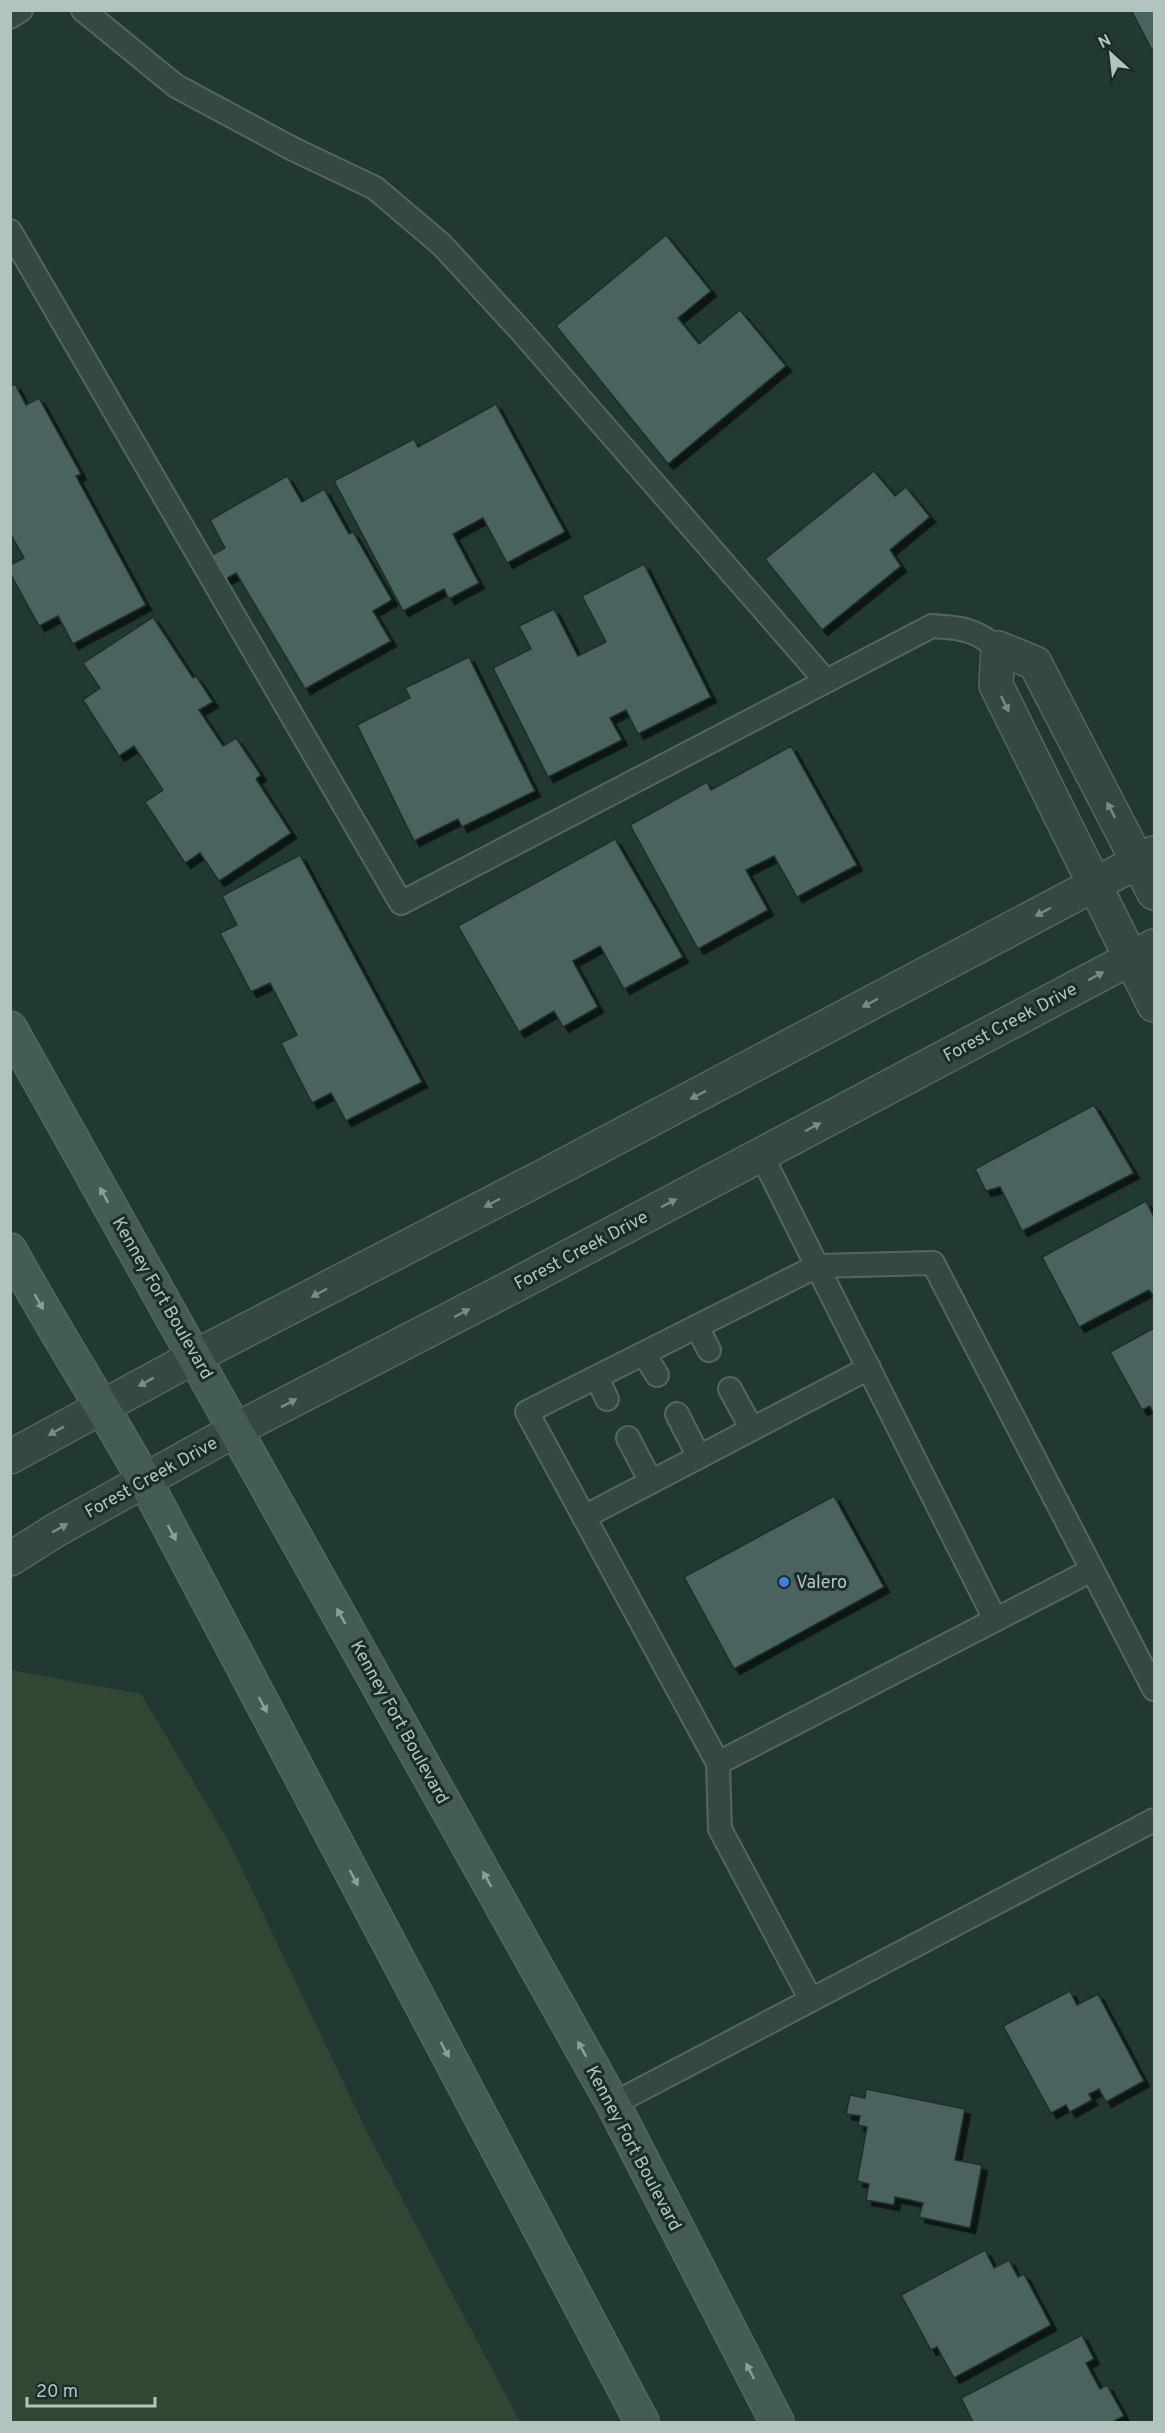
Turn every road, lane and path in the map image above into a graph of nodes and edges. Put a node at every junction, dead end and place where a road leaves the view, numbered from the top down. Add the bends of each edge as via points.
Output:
1 (21, 10) edge
2 (83, 10) edge
3 (10, 17) edge
4 (10, 231) edge
5 (998, 648) junction
6 (826, 681) junction
7 (1146, 858) edge
8 (1094, 885) junction
9 (1155, 893) edge
10 (1142, 952) edge
11 (1155, 1005) edge
12 (10, 1028) edge
13 (761, 1154) junction
14 (10, 1251) edge
15 (817, 1266) junction
16 (697, 1327) junction
17 (709, 1350) dead end
18 (644, 1354) junction
19 (196, 1356) junction
20 (869, 1368) junction
21 (657, 1375) dead end
22 (597, 1378) junction
23 (730, 1389) dead end
24 (607, 1399) dead end
25 (102, 1406) junction
26 (676, 1414) dead end
27 (237, 1429) junction
28 (752, 1429) junction
29 (628, 1438) dead end
30 (10, 1457) edge
31 (699, 1457) junction
32 (145, 1481) junction
33 (651, 1482) junction
34 (584, 1517) junction
35 (10, 1559) edge
36 (1092, 1569) junction
37 (995, 1619) junction
38 (1155, 1689) edge
39 (718, 1763) junction
40 (1155, 1820) edge
41 (810, 2000) junction
42 (613, 2104) junction
43 (642, 2422) edge
44 (777, 2422) edge

1 - 3 lane
2 - 6 lane via 176,86 375,188 442,245
4 - 6 lane via 400,903
5 - 6 lane via 979,633 932,626
7 -> 5 street via 1035,663
5 -> 8 street via 996,685
7 - 8 street
7 - 9 street
8 - 10 street
8 -> 19 street
10 - 11 street
13 -> 10 street, Forest Creek Drive
19 -> 12 main road, Kenney Fort Boulevard
13 - 15 lane
27 -> 13 street, Forest Creek Drive
14 -> 25 main road via 62,1345
15 - 16 lane
15 - 20 lane
15 - 36 lane via 933,1263
16 - 17 lane
16 - 18 lane
18 - 21 lane
18 - 22 lane
19 -> 25 street
19 - 27 main road, Kenney Fort Boulevard
20 - 28 lane
20 - 37 lane
22 - 24 lane
22 - 34 lane via 527,1412
23 - 28 lane
25 -> 30 street
25 - 32 main road
26 - 31 lane
27 - 32 street, Forest Creek Drive
42 -> 27 main road, Kenney Fort Boulevard
28 - 31 lane
29 - 33 lane
31 - 33 lane
35 -> 32 street, Forest Creek Drive
32 -> 43 main road
33 - 34 lane
34 - 39 lane
36 - 37 lane
36 - 38 lane
37 - 39 lane
39 - 41 lane via 720,1829
40 - 41 lane
41 - 42 lane
44 -> 42 main road, Kenney Fort Boulevard

